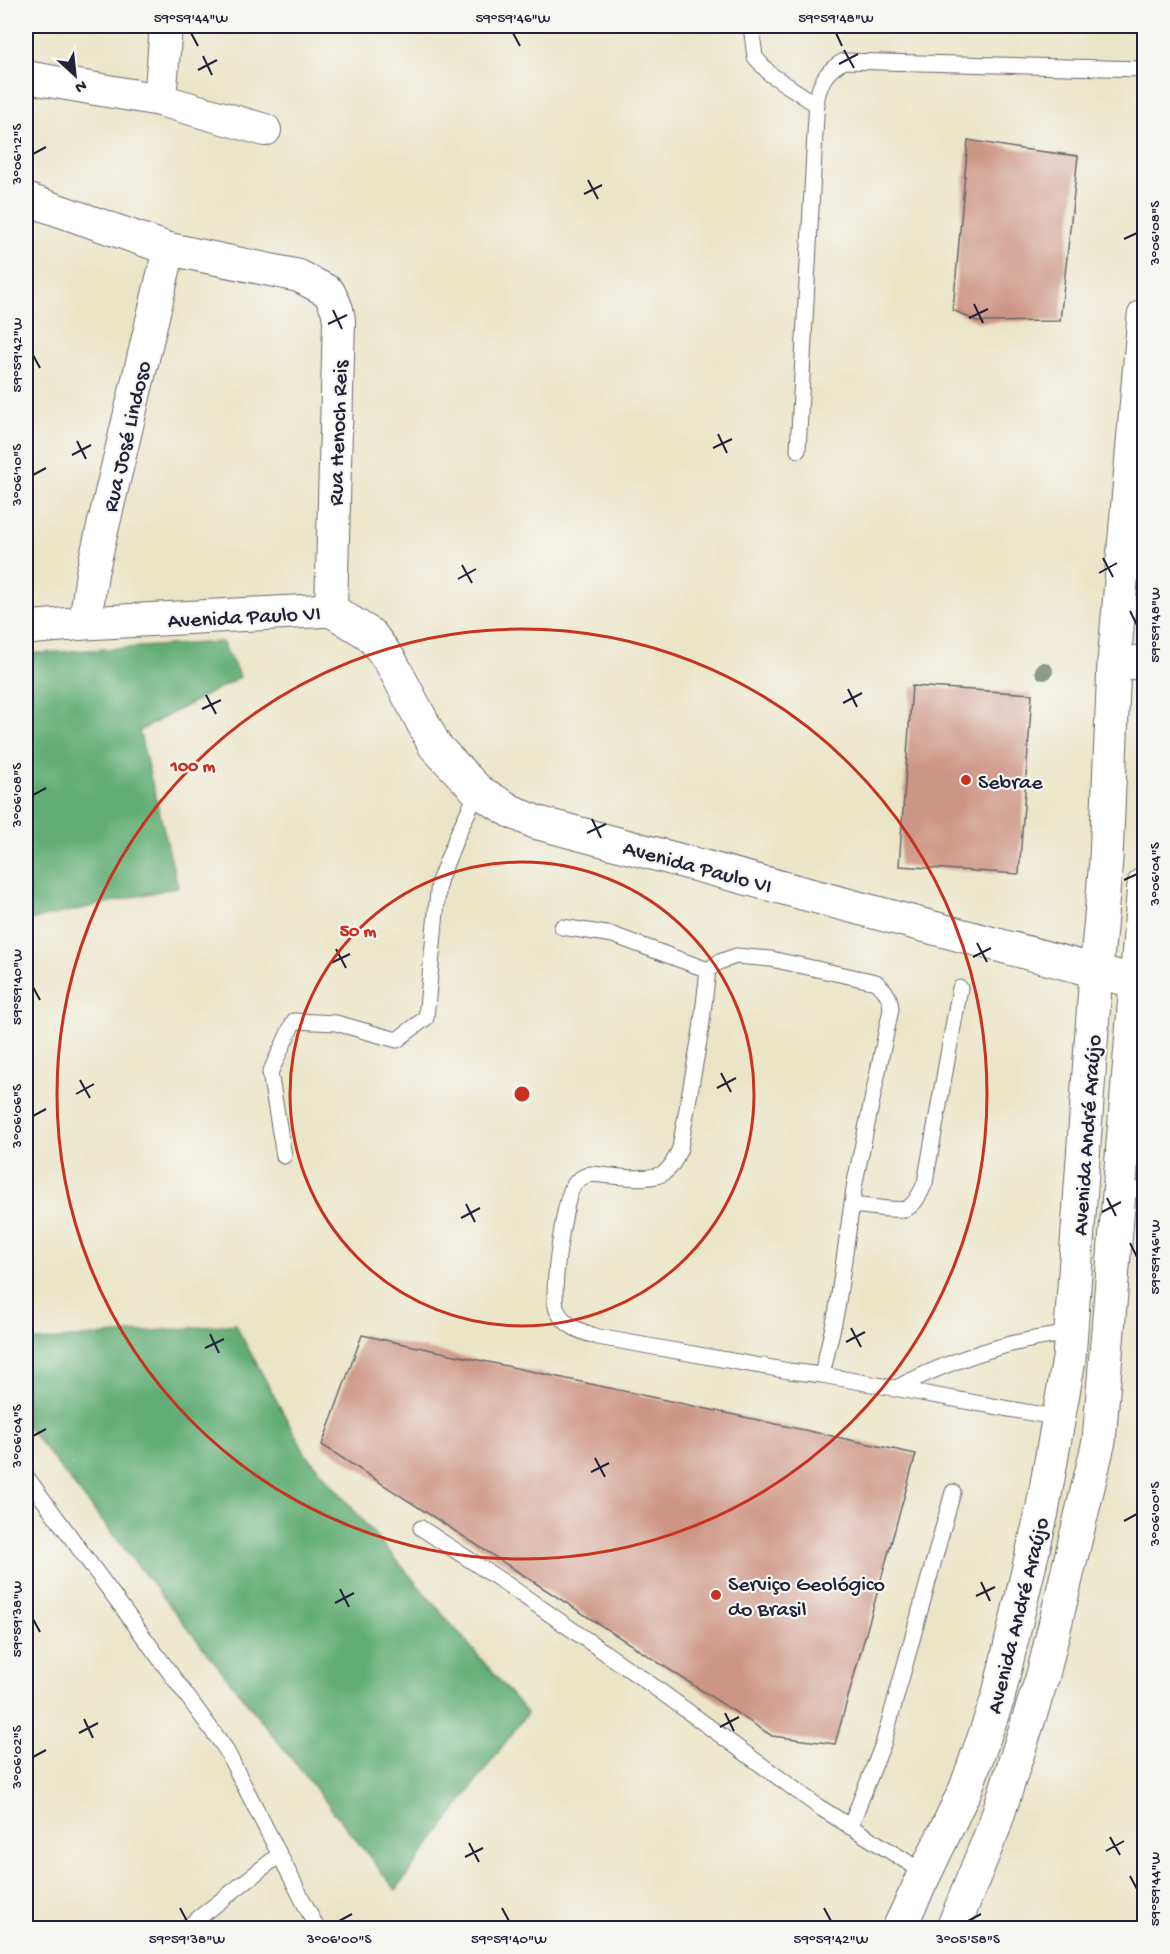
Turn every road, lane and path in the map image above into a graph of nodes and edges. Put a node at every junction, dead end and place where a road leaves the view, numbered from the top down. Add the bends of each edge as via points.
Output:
1 (166, 26) edge
2 (751, 26) edge
3 (1144, 69) edge
4 (26, 77) edge
5 (160, 100) junction
6 (817, 105) junction
7 (265, 130) dead end
8 (26, 199) edge
9 (169, 249) junction
10 (1144, 316) edge
11 (1140, 412) edge
12 (798, 450) dead end
13 (331, 610) junction
14 (85, 623) junction
15 (26, 628) edge
16 (1129, 662) edge
17 (478, 791) junction
18 (1144, 884) edge
19 (562, 927) dead end
20 (708, 970) junction
21 (1096, 972) junction
22 (1137, 982) junction
23 (960, 988) dead end
24 (284, 1156) dead end
25 (1132, 1189) edge
26 (852, 1205) junction
27 (1071, 1334) junction
28 (822, 1375) junction
29 (894, 1389) junction
30 (1059, 1418) junction
31 (26, 1476) edge
32 (953, 1492) dead end
33 (422, 1528) dead end
34 (850, 1827) junction
35 (279, 1855) junction
36 (925, 1873) junction
37 (186, 1929) edge
38 (316, 1929) edge
39 (899, 1929) edge
40 (952, 1929) edge

1 - 5 street
2 - 6 lane via 755,57 770,74
3 - 6 lane via 844,61 831,68 821,81
4 - 5 street
5 - 7 street
6 - 12 lane
8 - 9 street, Rua Henoch Reis
9 - 13 street, Rua Henoch Reis via 299,276 329,292 337,309
9 - 14 street, Rua José Lindoso via 92,573
10 - 11 main road, Avenida André Araújo
11 - 16 main road, Avenida André Araújo
13 - 14 main road, Avenida Paulo VI
13 - 17 main road, Avenida Paulo VI via 371,635 391,662 435,746
14 - 15 main road, Avenida Paulo VI
16 - 21 main road, Avenida André Araújo
17 - 21 main road, Avenida Paulo VI via 535,822
17 - 24 lane via 439,881 426,1018 397,1040 336,1023 294,1021 270,1073
18 - 22 main road, Avenida André Araújo
19 - 20 lane via 613,935
20 - 26 lane via 736,956 771,959 876,982 888,993 891,1009
20 - 28 lane via 701,1030 674,1163 665,1172 648,1178 590,1174 573,1185 555,1303 567,1323 598,1337
21 - 22 main road, Avenida Paulo VI
21 - 27 main road, Avenida André Araújo
22 - 25 main road, Avenida André Araújo
23 - 26 lane via 920,1195 904,1209
25 - 40 main road, Avenida André Araújo via 1099,1441 1043,1676 994,1827
26 - 28 lane via 837,1309
27 - 29 lane via 1041,1336 969,1356
27 - 30 main road, Avenida André Araújo
28 - 29 lane
29 - 30 lane
30 - 36 main road, Avenida André Araújo via 1042,1512 998,1698 966,1788
31 - 35 lane via 225,1748
32 - 34 lane via 883,1744
33 - 34 lane
34 - 36 lane
35 - 37 lane
35 - 38 lane
36 - 39 main road, Avenida André Araújo

